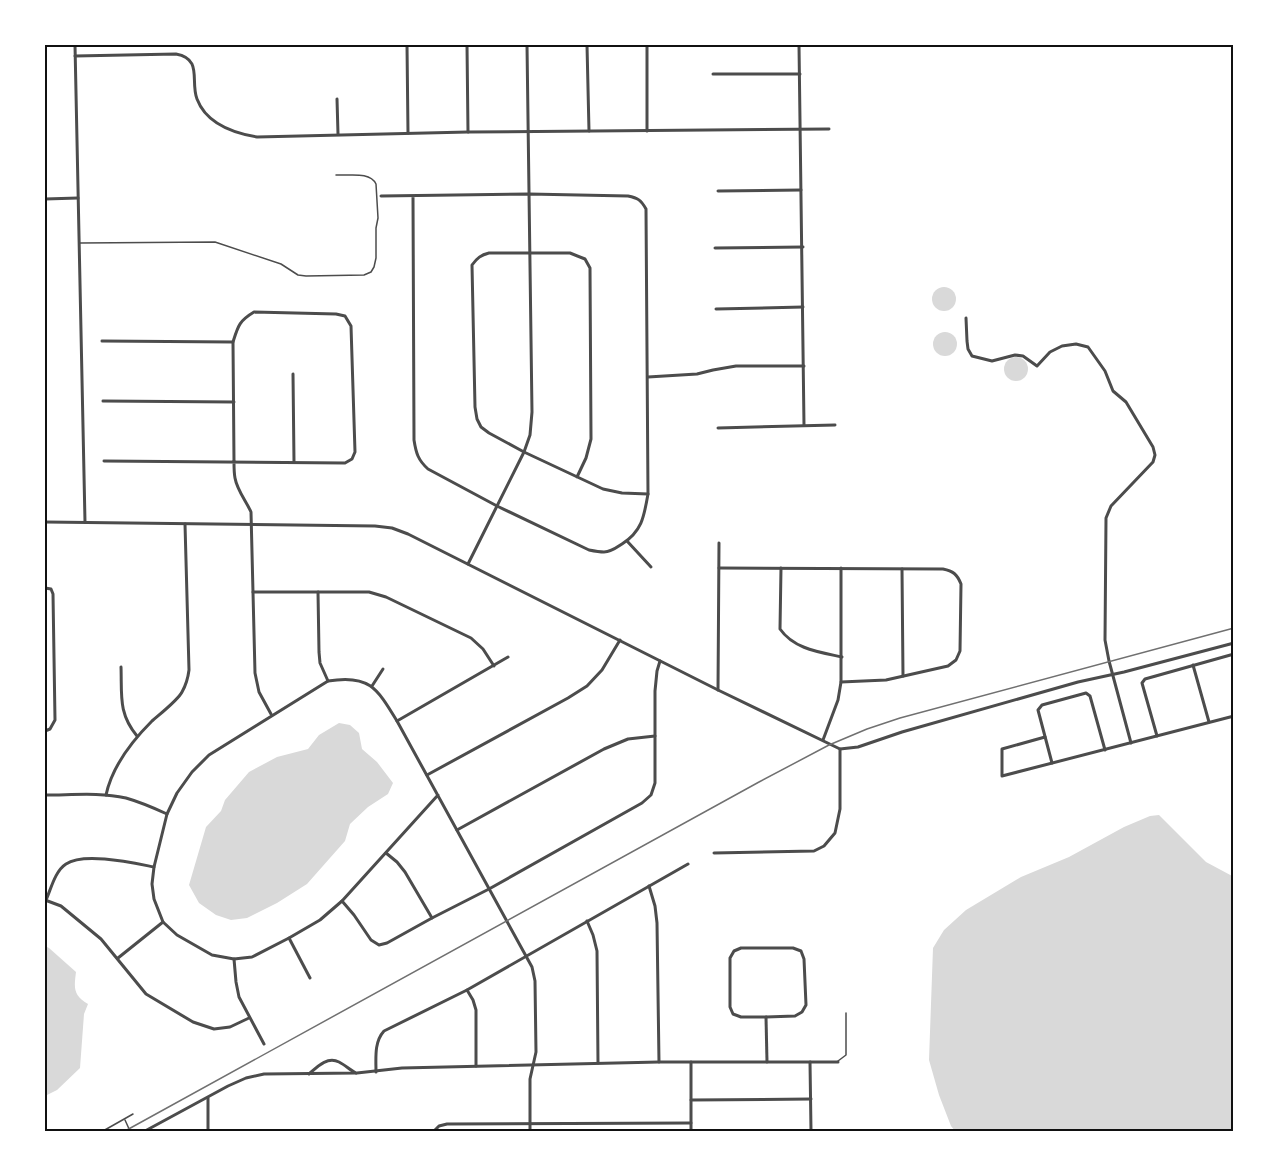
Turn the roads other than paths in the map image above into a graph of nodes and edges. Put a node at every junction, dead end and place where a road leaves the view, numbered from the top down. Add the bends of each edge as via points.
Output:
1 (75, 45) edge
2 (407, 45) edge
3 (467, 45) edge
4 (527, 45) edge
5 (587, 45) edge
6 (647, 45) edge
7 (799, 45) edge
8 (75, 56) junction
9 (713, 74) dead end
10 (800, 74) junction
11 (337, 99) dead end
12 (800, 129) junction
13 (829, 129) dead end
14 (647, 130) junction
15 (589, 131) junction
16 (468, 132) junction
17 (529, 132) junction
18 (408, 133) junction
19 (338, 134) junction
20 (336, 175) dead end
21 (801, 190) junction
22 (718, 191) dead end
23 (529, 194) junction
24 (381, 196) dead end
25 (413, 196) junction
26 (78, 198) junction
27 (45, 199) edge
28 (79, 243) junction
29 (803, 247) junction
30 (715, 248) dead end
31 (530, 253) junction
32 (803, 308) junction
33 (716, 309) dead end
34 (966, 318) dead end
35 (102, 341) dead end
36 (233, 342) junction
37 (804, 366) junction
38 (293, 374) dead end
39 (647, 377) junction
40 (103, 401) dead end
41 (234, 402) junction
42 (804, 425) junction
43 (835, 425) dead end
44 (718, 428) dead end
45 (524, 452) junction
46 (104, 461) dead end
47 (234, 462) junction
48 (294, 462) junction
49 (577, 477) junction
50 (648, 494) junction
51 (497, 506) junction
52 (45, 522) edge
53 (85, 522) junction
54 (185, 524) junction
55 (251, 525) junction
56 (627, 541) junction
57 (719, 543) dead end
58 (468, 564) junction
59 (651, 567) dead end
60 (719, 568) junction
61 (781, 568) junction
62 (841, 568) junction
63 (902, 569) junction
64 (45, 588) edge
65 (253, 592) junction
66 (318, 592) junction
67 (620, 640) junction
68 (1234, 643) edge
69 (1234, 654) edge
70 (508, 657) dead end
71 (842, 657) junction
72 (660, 660) junction
73 (1193, 665) junction
74 (494, 666) junction
75 (121, 667) dead end
76 (383, 669) dead end
77 (1112, 674) junction
78 (903, 676) junction
79 (328, 681) junction
80 (841, 682) junction
81 (372, 686) junction
82 (718, 690) junction
83 (272, 715) junction
84 (1234, 716) edge
85 (397, 721) junction
86 (1209, 722) junction
87 (45, 731) edge
88 (138, 736) junction
89 (655, 736) junction
90 (1156, 736) junction
91 (1045, 737) junction
92 (822, 741) junction
93 (1131, 743) junction
94 (840, 749) junction
95 (1105, 750) junction
96 (1052, 763) junction
97 (427, 775) junction
98 (45, 795) edge
99 (106, 795) junction
100 (438, 795) junction
101 (167, 814) junction
102 (457, 830) junction
103 (386, 853) junction
104 (714, 853) dead end
105 (688, 864) dead end
106 (154, 867) junction
107 (649, 886) junction
108 (489, 889) junction
109 (45, 900) edge
110 (342, 901) junction
111 (432, 918) junction
112 (586, 921) junction
113 (163, 922) junction
114 (289, 938) junction
115 (526, 956) junction
116 (117, 958) junction
117 (234, 959) junction
118 (310, 978) dead end
119 (467, 990) junction
120 (846, 1013) dead end
121 (766, 1017) junction
122 (249, 1018) junction
123 (264, 1044) dead end
124 (659, 1062) junction
125 (691, 1062) junction
126 (767, 1062) junction
127 (810, 1062) junction
128 (838, 1062) joint
129 (598, 1063) junction
130 (533, 1065) junction
131 (476, 1066) junction
132 (376, 1072) junction
133 (357, 1073) junction
134 (309, 1074) junction
135 (208, 1098) junction
136 (811, 1099) junction
137 (691, 1100) junction
138 (133, 1114) dead end
139 (124, 1119) junction
140 (530, 1123) junction
141 (691, 1123) junction
142 (103, 1131) edge
143 (130, 1131) edge
144 (145, 1131) edge
145 (208, 1131) edge
146 (434, 1131) edge
147 (530, 1131) edge
148 (691, 1131) edge
149 (811, 1131) edge

1 - 8 street
2 - 18 street
3 - 16 street
4 - 17 street
5 - 15 street
6 - 14 street
7 - 10 street
8 - 19 street via 185,55 194,68 196,98 206,116 219,124 256,137
8 - 26 street
9 - 10 street
10 - 12 street
11 - 19 street
12 - 13 street
12 - 14 street
12 - 21 street
14 - 15 street
15 - 17 street
16 - 17 street
16 - 18 street
17 - 23 street
18 - 19 street
20 - 28 lane via 375,180 376,258 371,272 364,275 298,275 281,264 215,242
21 - 22 street
21 - 29 street
23 - 25 street
23 - 31 street
23 - 39 street via 628,196 642,201 646,209
24 - 25 street
25 - 51 street via 416,452 428,469
26 - 27 street
26 - 28 street
28 - 53 street
29 - 30 street
29 - 32 street
31 - 45 street via 532,412
31 - 45 street via 489,253 472,265 477,419 489,433
31 - 49 street via 570,253 585,259 590,268 591,439
32 - 33 street
32 - 37 street
34 - 77 street via 968,349 979,358 992,361 1023,356 1037,366 1062,346 1088,347 1113,391 1126,402 1153,447 1153,462 1111,506 1106,518 1105,640
35 - 36 street
36 - 41 street
36 - 48 street via 243,319 254,312 345,315 351,326 352,459 345,463
37 - 39 street via 736,366 697,374
37 - 42 street
38 - 48 street
39 - 50 street
40 - 41 street
41 - 47 street
42 - 43 street
42 - 44 street
45 - 49 street
45 - 51 street
46 - 47 street
47 - 48 street
47 - 55 street via 235,479 251,512
49 - 50 street via 603,489
50 - 56 street via 645,516
51 - 56 street via 589,550 605,553
51 - 58 street
52 - 53 street
53 - 54 street
54 - 55 street
54 - 88 street via 189,670 181,694
55 - 58 street via 392,528
55 - 65 street
56 - 59 street
57 - 60 street
58 - 67 street
60 - 61 street
60 - 82 street
61 - 62 street
61 - 71 street via 780,629 791,641 807,649
62 - 63 street
62 - 71 street
63 - 78 street
63 - 78 street via 951,571 958,575 961,584 957,660 948,666
64 - 87 street via 53,594 55,720
65 - 66 street
65 - 83 street via 255,673 259,692
66 - 74 street via 369,592 386,597 471,638
66 - 79 street via 320,663
67 - 72 street
67 - 97 street via 587,686
68 - 77 street
69 - 73 street
70 - 74 street
71 - 80 street
72 - 82 street
72 - 89 street
73 - 86 street
73 - 90 street via 1142,683
74 - 85 street
75 - 88 street via 123,710
76 - 81 street
77 - 93 street
77 - 94 street
78 - 80 street
79 - 81 street via 344,678
79 - 83 street
80 - 92 street
81 - 85 street
82 - 92 street
83 - 101 street via 209,755 177,793
84 - 86 street
85 - 97 street
86 - 90 street
88 - 99 street via 121,760
89 - 102 street via 628,739 604,749
89 - 108 street via 655,783 651,795
90 - 93 street
91 - 95 street via 1038,710 1042,705 1086,693
91 - 96 street
91 - 96 street via 1002,749 1002,776
92 - 94 street
93 - 95 street
94 - 104 street via 840,809 835,834 824,846 814,851
95 - 96 street
97 - 100 street
98 - 99 street
99 - 101 street via 126,798
100 - 102 street
100 - 103 street
101 - 106 street
102 - 108 street
103 - 110 street
103 - 111 street via 398,862
105 - 107 street
106 - 109 street via 114,860 80,859 66,863
106 - 113 street via 154,899
107 - 112 street
107 - 124 street via 657,923
108 - 111 street
108 - 115 street
109 - 116 street via 61,906 81,922
110 - 111 street via 379,945
110 - 114 street
112 - 115 street
112 - 129 street via 597,951
113 - 116 street
113 - 117 street via 212,955
114 - 117 street via 252,957
114 - 118 street
115 - 119 street
115 - 130 street via 535,981
116 - 122 street via 146,994 193,1022 214,1029
117 - 122 street via 239,997
119 - 131 street via 476,1010
119 - 132 street via 384,1031 377,1043
120 - 128 lane via 846,1054
121 - 121 street via 795,1016 806,1005 801,951 741,948 730,958 733,1014
121 - 126 street
122 - 123 street
124 - 125 street
124 - 129 street
125 - 126 street
125 - 137 street
126 - 127 street
127 - 128 street
127 - 136 street
129 - 130 street
130 - 131 street
130 - 140 street
131 - 132 street
132 - 133 street
133 - 134 street
133 - 134 street via 332,1060 321,1063
134 - 135 street via 246,1078
135 - 144 street
135 - 145 street
136 - 137 street
136 - 149 street
137 - 141 street
138 - 139 lane
139 - 142 lane
139 - 143 lane
140 - 141 street
140 - 146 street via 447,1124
140 - 147 street
141 - 148 street

